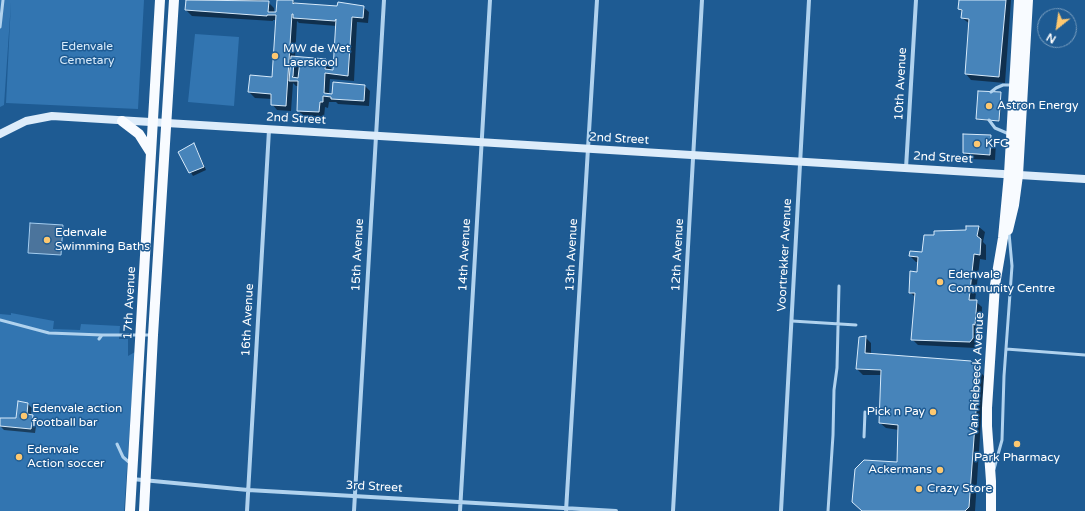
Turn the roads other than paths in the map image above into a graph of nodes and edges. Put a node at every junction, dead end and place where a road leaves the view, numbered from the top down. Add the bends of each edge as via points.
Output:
1 (3, 0) edge
2 (160, 0) edge
3 (174, 0) edge
4 (383, 0) edge
5 (490, 0) edge
6 (597, 0) edge
7 (702, 0) edge
8 (809, 0) edge
9 (916, 0) edge
10 (1019, 0) edge
11 (1028, 0) edge
12 (0, 27) edge
13 (1014, 85) junction
14 (991, 92) dead end
15 (989, 120) dead end
16 (122, 121) junction
17 (152, 123) junction
18 (166, 123) junction
19 (269, 130) junction
20 (0, 134) edge
21 (1016, 135) junction
22 (375, 136) junction
23 (482, 143) junction
24 (588, 149) junction
25 (151, 153) junction
26 (694, 155) junction
27 (800, 162) junction
28 (906, 168) junction
29 (1013, 174) junction
30 (1085, 179) edge
31 (1008, 229) junction
32 (1003, 238) junction
33 (839, 286) dead end
34 (0, 320) edge
35 (792, 321) junction
36 (838, 324) junction
37 (856, 325) dead end
38 (141, 334) junction
39 (102, 335) junction
40 (153, 335) junction
41 (99, 339) dead end
42 (1006, 348) junction
43 (1085, 355) edge
44 (865, 412) dead end
45 (864, 437) dead end
46 (118, 444) dead end
47 (132, 465) junction
48 (132, 479) junction
49 (146, 481) junction
50 (991, 481) junction
51 (248, 490) junction
52 (355, 496) junction
53 (461, 503) junction
54 (567, 510) edge
55 (130, 511) edge
56 (144, 511) edge
57 (246, 511) edge
58 (354, 511) edge
59 (460, 511) edge
60 (616, 511) edge
61 (673, 511) edge
62 (781, 511) edge
63 (828, 511) edge
64 (991, 511) edge

1 - 12 lane
2 - 17 main road, 17th Avenue
3 - 18 main road, 17th Avenue
4 - 22 street, 15th Avenue
5 - 23 street, 14th Avenue
6 - 24 street, 13th Avenue
7 - 26 street, 12th Avenue
8 - 27 street, Voortrekker Avenue
9 - 28 street, 10th Avenue
10 - 13 main road, Van Riebeeck Avenue
11 - 21 main road, Van Riebeeck Avenue
13 - 14 lane via 1003,85
13 - 21 main road, Van Riebeeck Avenue
15 - 21 lane via 995,128
16 - 17 main road, 2nd Street
16 - 20 main road, 2nd Street via 52,116 26,121
16 - 25 main road via 139,134
17 - 18 main road, 2nd Street
17 - 25 main road, 17th Avenue
18 - 19 main road, 2nd Street
18 - 40 main road, 17th Avenue
19 - 22 main road, 2nd Street
19 - 51 street, 16th Avenue
21 - 29 main road, Van Riebeeck Avenue
22 - 23 main road, 2nd Street
22 - 52 street, 15th Avenue
23 - 24 main road, 2nd Street
23 - 53 street, 14th Avenue
24 - 26 main road, 2nd Street
24 - 54 street, 13th Avenue
25 - 38 main road, 17th Avenue
26 - 27 main road, 2nd Street
26 - 61 street, 12th Avenue
27 - 28 main road, 2nd Street
27 - 35 street, Voortrekker Avenue
28 - 29 main road, 2nd Street
29 - 30 main road, 2nd Street
29 - 31 main road, Van Riebeeck Avenue via 1014,205
29 - 32 main road, Van Riebeeck Avenue
31 - 32 main road, Van Riebeeck Avenue
31 - 42 lane via 1012,266
32 - 50 main road, Van Riebeeck Avenue via 995,285 987,426
33 - 36 lane
34 - 39 lane via 49,333
35 - 36 lane
35 - 62 street, Voortrekker Avenue
36 - 37 lane
36 - 63 lane
38 - 39 lane
38 - 40 lane
38 - 47 main road, 17th Avenue
39 - 41 lane
40 - 49 main road, 17th Avenue
42 - 43 lane
42 - 50 lane via 1002,440
44 - 45 lane
46 - 47 lane via 123,457
47 - 48 main road, 17th Avenue
48 - 49 street, 3rd Street
48 - 55 main road, 17th Avenue
49 - 51 street, 3rd Street
49 - 56 main road, 17th Avenue
50 - 64 main road, Van Riebeeck Avenue
51 - 52 street, 3rd Street
51 - 57 street, 16th Avenue
52 - 53 street, 3rd Street
52 - 58 street, 15th Avenue
53 - 54 street, 3rd Street
53 - 59 street, 14th Avenue
54 - 60 street, 3rd Street

